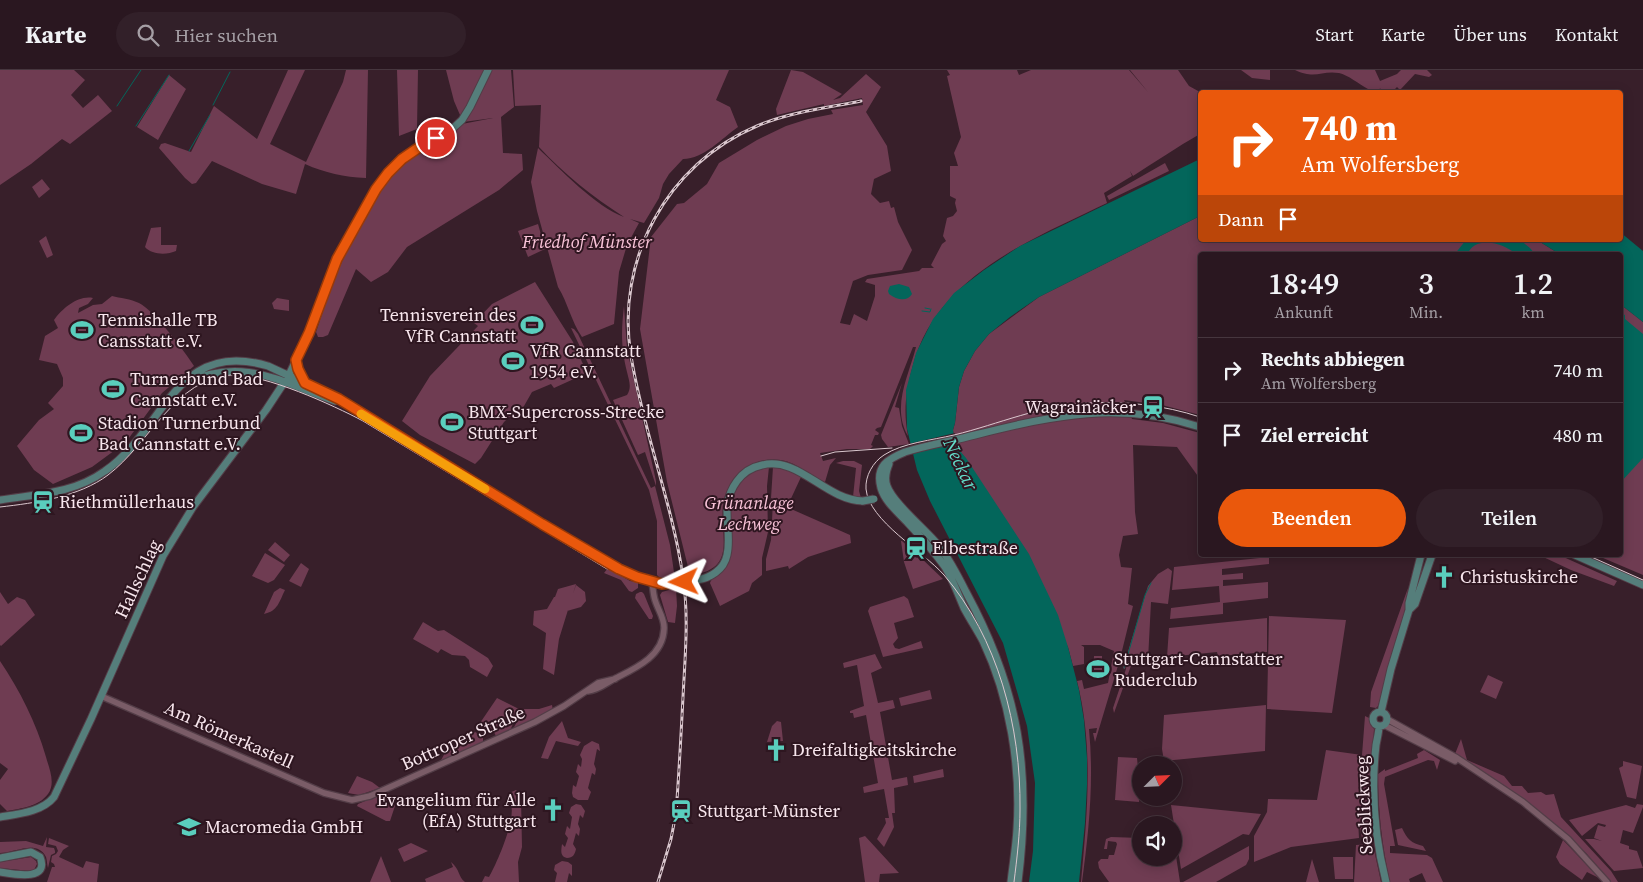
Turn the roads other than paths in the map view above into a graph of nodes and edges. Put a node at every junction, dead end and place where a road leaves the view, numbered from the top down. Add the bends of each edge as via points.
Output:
1 (488, 70) edge
2 (296, 360) junction
3 (287, 379) junction
4 (305, 383) junction
5 (356, 410) junction
6 (1198, 427) edge
7 (896, 456) junction
8 (880, 481) junction
9 (887, 494) junction
10 (11, 499) junction
11 (0, 500) edge
12 (874, 500) junction
13 (0, 504) edge
14 (1420, 557) edge
15 (1431, 557) edge
16 (1580, 557) edge
17 (652, 581) junction
18 (1643, 585) edge
19 (1409, 610) junction
20 (101, 696) junction
21 (1381, 712) junction
22 (1384, 723) junction
23 (345, 799) joint
24 (0, 817) edge
25 (0, 858) edge
26 (0, 872) edge
27 (1011, 882) edge
28 (1018, 882) edge
29 (1386, 882) edge
30 (1606, 882) edge

1 - 2 main road, Hallschlag via 462,120 451,130 411,152 382,181 337,259
2 - 3 main road, Hallschlag
2 - 4 main road
3 - 4 main road
3 - 5 main road
3 - 10 main road via 257,362 229,361 200,370 187,378 130,450 107,470 64,491
3 - 20 main road, Hallschlag via 193,507 163,556
4 - 5 main road
5 - 17 main road via 586,551 619,569
6 - 7 main road via 1154,416 1094,412 1035,420
7 - 8 main road via 884,464
7 - 9 main road via 886,472
8 - 9 main road
8 - 12 main road
9 - 12 main road
9 - 27 main road via 946,568 983,642 1000,686 1017,778 1017,829
9 - 28 main road via 940,547 949,561 978,614 1006,684 1024,778 1023,842
10 - 11 main road
10 - 13 main road
12 - 17 main road, bridge via 850,500 838,496 794,469 772,464 756,467 739,479 730,493 727,555 718,571 695,581 665,584
14 - 19 main road
15 - 19 main road via 1415,604
16 - 18 main road
17 - 23 street, Bottroper Straße via 664,621 664,636 647,661 636,669 591,687 535,722 370,796
19 - 21 main road
20 - 23 street, Am Römerkastell via 324,793
20 - 24 main road, Hallschlag via 53,800 28,812
21 - 22 main road via 1385,714
21 - 22 main road via 1373,718 1375,723
22 - 29 main road, Seeblickweg via 1375,770 1380,857
22 - 30 street via 1511,793 1543,817
25 - 26 main road via 31,852 38,855 41,866 38,873 30,877

